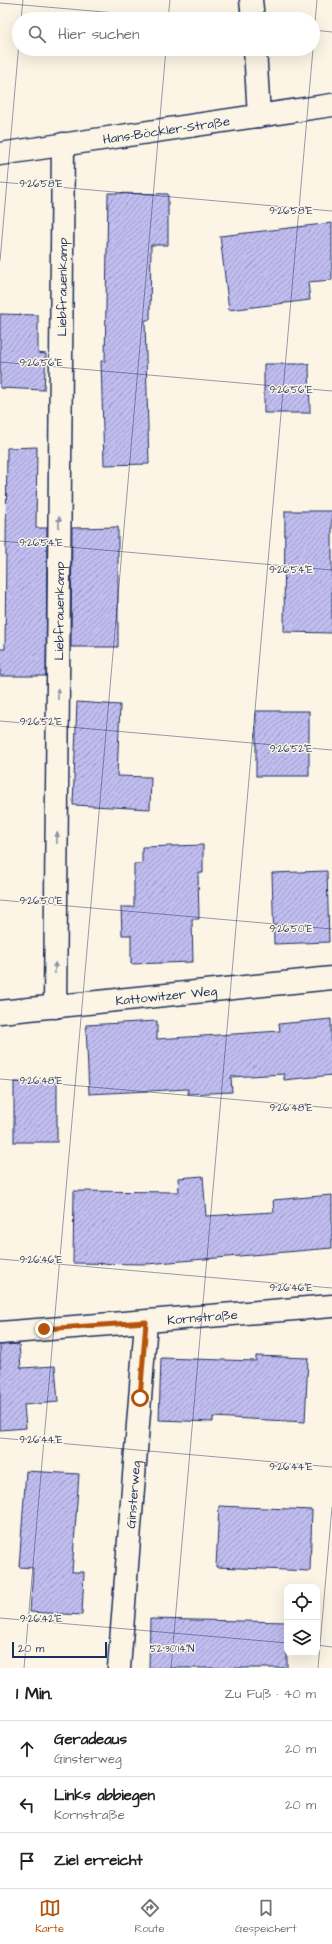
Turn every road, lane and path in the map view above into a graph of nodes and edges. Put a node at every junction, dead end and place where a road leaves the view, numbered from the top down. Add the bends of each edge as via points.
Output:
1 (251, 0) edge
2 (252, 12) edge
3 (255, 56) edge
4 (332, 105) edge
5 (259, 116) junction
6 (63, 144) junction
7 (0, 154) edge
8 (332, 978) edge
9 (55, 1007) junction
10 (0, 1012) edge
11 (332, 1306) edge
12 (146, 1322) junction
13 (0, 1333) edge
14 (119, 1668) edge

1 - 2 street
3 - 5 street
4 - 5 street, Hans-Böckler-Straße
5 - 6 street, Hans-Böckler-Straße
6 - 7 street, Hans-Böckler-Straße
9 -> 6 street, Liebfrauenkamp
8 - 9 street, Kattowitzer Weg
9 - 10 street, Kattowitzer Weg
11 - 12 street, Kornstraße
12 - 13 street, Kornstraße
12 - 14 street, Ginsterweg

